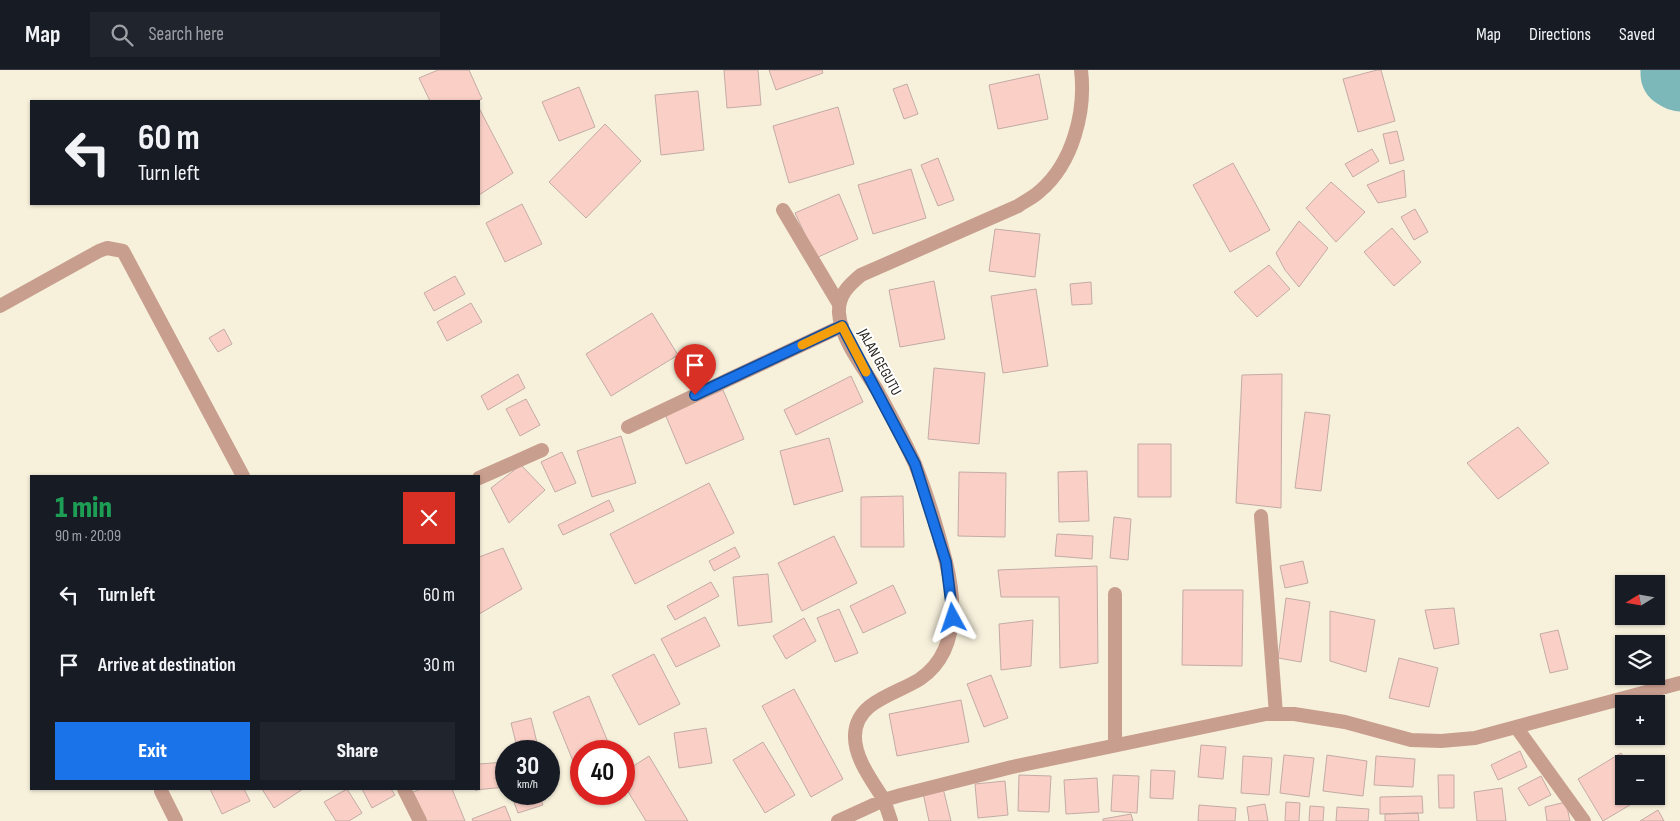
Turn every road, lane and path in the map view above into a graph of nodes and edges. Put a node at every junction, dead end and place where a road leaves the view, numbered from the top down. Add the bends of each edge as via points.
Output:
1 (1081, 70) edge
2 (783, 210) dead end
3 (839, 304) junction
4 (0, 306) edge
5 (842, 326) junction
6 (628, 427) dead end
7 (542, 450) dead end
8 (242, 475) edge
9 (480, 478) edge
10 (1261, 516) dead end
11 (1114, 594) dead end
12 (1680, 683) edge
13 (1276, 714) junction
14 (1516, 727) junction
15 (1115, 744) junction
16 (404, 790) edge
17 (161, 791) dead end
18 (884, 800) junction
19 (176, 821) edge
20 (420, 821) edge
21 (838, 821) edge
22 (891, 821) edge
23 (1584, 821) edge

1 - 3 street via 1081,100 1076,129 1068,153 1041,191 1018,206 861,275 846,288
2 - 3 street
3 - 5 street, JALAN GEGUTU
4 - 8 street via 99,251 107,248 124,251
5 - 6 street
5 - 18 street, JALAN GEGUTU via 915,464 946,562 953,606 949,642 937,663 919,679 874,703 858,721 855,738 862,762
7 - 9 street
10 - 13 street
11 - 15 street
12 - 14 street
13 - 14 street via 1345,722 1411,740 1474,738
13 - 15 street
14 - 23 street
15 - 18 street via 953,780
16 - 20 street
17 - 19 street
18 - 21 street
18 - 22 street, JALAN GEGUTU

